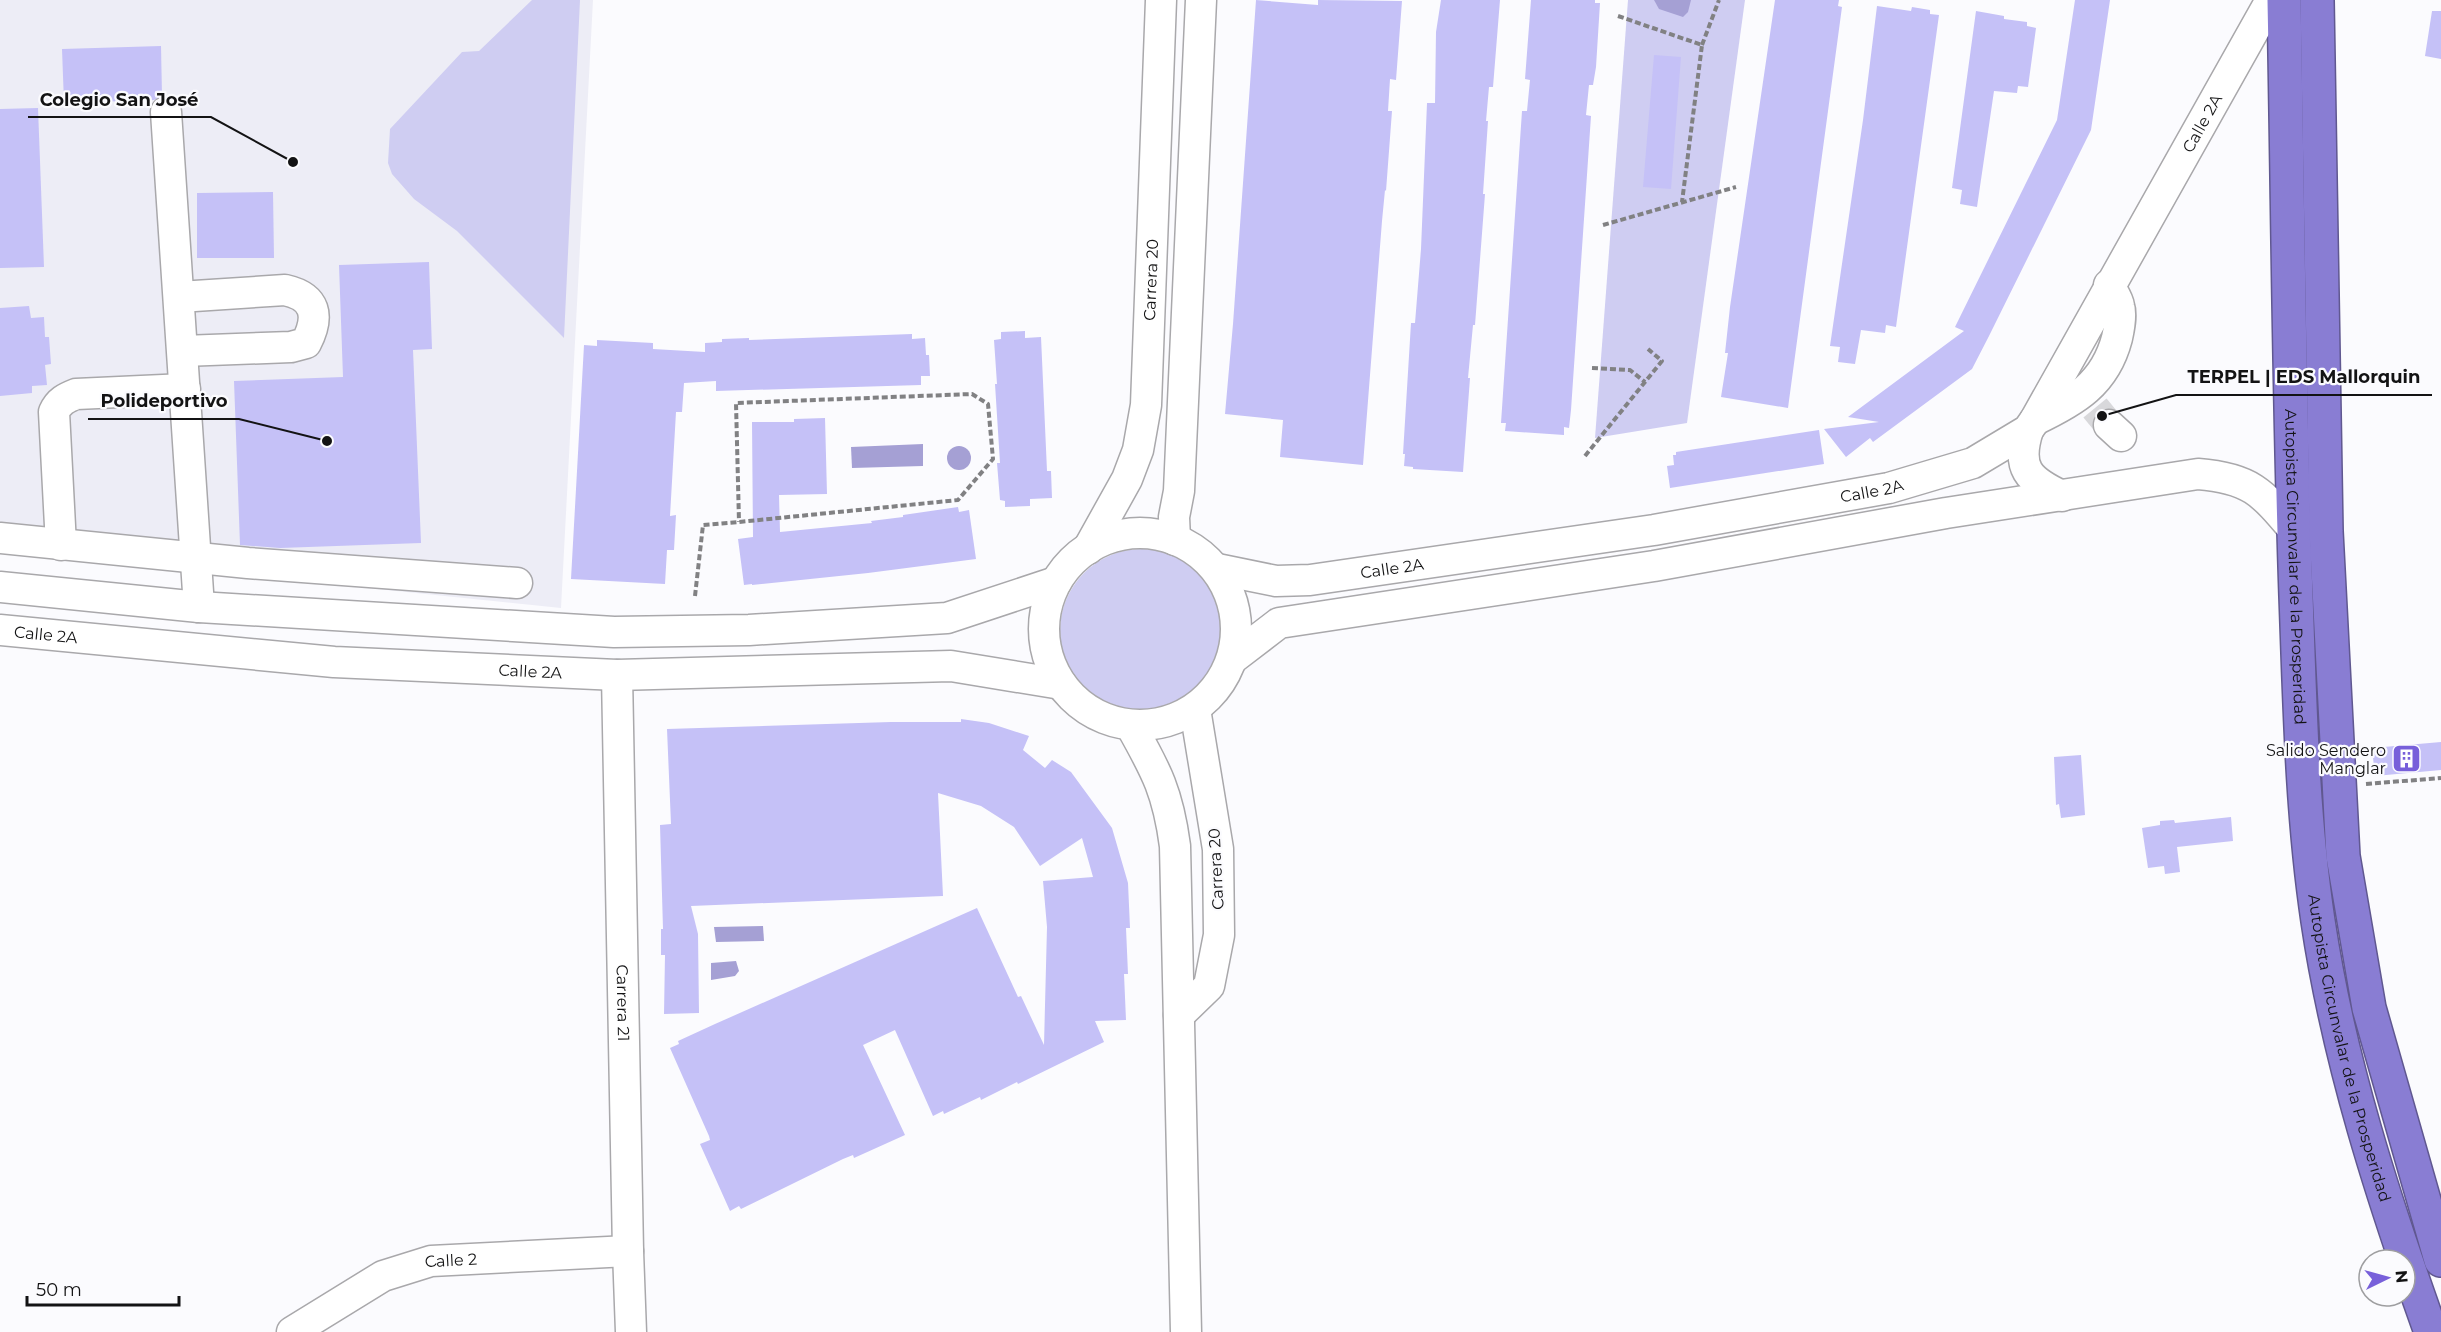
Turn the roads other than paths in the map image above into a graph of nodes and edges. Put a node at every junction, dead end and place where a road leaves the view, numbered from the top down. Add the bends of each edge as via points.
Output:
1 (1161, 0) edge
2 (1201, 0) edge
3 (2271, 0) edge
4 (2284, 0) edge
5 (2318, 0) edge
6 (166, 112) dead end
7 (2109, 285) junction
8 (179, 297) junction
9 (183, 351) junction
10 (185, 389) junction
11 (2032, 425) junction
12 (2062, 496) junction
13 (1654, 530) junction
14 (2294, 530) junction
15 (1625, 534) junction
16 (0, 538) edge
17 (1175, 540) junction
18 (61, 546) junction
19 (1088, 549) junction
20 (195, 557) junction
21 (1640, 568) junction
22 (1216, 569) junction
23 (1056, 582) junction
24 (517, 583) dead end
25 (6, 584) edge
26 (199, 607) junction
27 (0, 630) edge
28 (1232, 659) junction
29 (617, 675) junction
30 (1061, 684) junction
31 (1195, 709) junction
32 (1131, 726) junction
33 (1179, 1016) junction
34 (628, 1251) junction
35 (2441, 1260) edge
36 (292, 1332) edge
37 (631, 1332) edge
38 (1186, 1332) edge
39 (2431, 1332) edge

1 - 19 street, Carrera 20 via 1146,405 1127,479
2 - 17 street
3 - 7 street, Calle 2A
4 - 14 highway, Autopista Circunvalar de la Prosperidad
5 - 35 highway, Autopista Circunvalar de la Prosperidad via 2325,488 2343,856 2368,1008
6 - 8 street
7 - 11 street, Calle 2A
7 - 11 street via 2120,307 2119,330 2112,358 2094,383 2102,415 2066,406
8 - 9 street
8 - 9 street via 285,290 302,294 312,308 314,328 306,343 291,347
9 - 10 street
10 - 18 street via 76,394 57,405 54,412
10 - 20 street
11 - 12 street via 2023,448 2028,475 2040,486
11 - 13 street, Calle 2A via 1973,463 1888,488
12 - 14 street via 2198,474 2224,476 2247,484 2266,498
12 - 21 street
13 - 15 street, Calle 2A
13 - 21 street
14 - 39 highway, Autopista Circunvalar de la Prosperidad via 2304,796 2318,921 2358,1109
15 - 21 street
15 - 22 street, Calle 2A via 1310,580 1276,581
16 - 18 street
17 - 19 street via 1165,535 1133,532 1103,540
17 - 22 street via 1193,548
18 - 20 street
19 - 23 street via 1076,557
20 - 24 street
20 - 26 street
21 - 28 street via 1279,623
22 - 28 street via 1234,607 1237,628
23 - 26 street via 947,618 749,630 614,632
23 - 30 street via 1047,606 1044,633 1049,660
25 - 26 street
27 - 29 street, Calle 2A via 334,662
28 - 31 street via 1218,688
29 - 30 street, Calle 2A via 951,666
29 - 34 street, Carrera 21
30 - 32 street via 1088,710
31 - 32 street via 1164,723
31 - 33 street, Carrera 20 via 1218,849 1220,935 1209,987
32 - 33 street via 1156,768 1170,810 1175,846
33 - 38 street
34 - 36 street, Calle 2 via 431,1261 383,1276
34 - 37 street, Carrera 21

